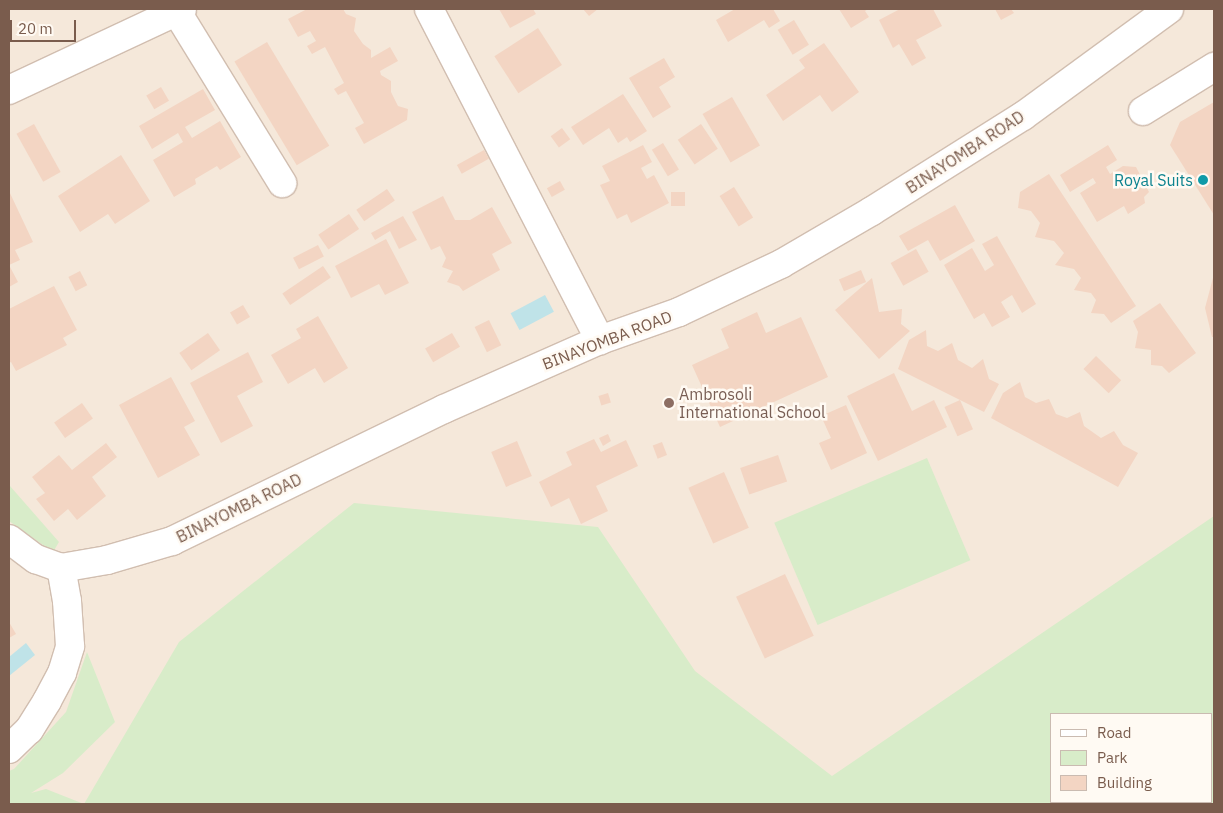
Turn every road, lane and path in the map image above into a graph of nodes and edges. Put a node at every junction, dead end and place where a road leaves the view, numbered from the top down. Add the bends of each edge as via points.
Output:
1 (429, 9) edge
2 (180, 10) edge
3 (1165, 10) edge
4 (1214, 67) edge
5 (9, 90) edge
6 (1142, 111) dead end
7 (282, 183) dead end
8 (600, 340) junction
9 (9, 539) edge
10 (61, 568) junction
11 (9, 749) edge

1 - 8 street
2 - 5 street
2 - 7 street
3 - 8 street, BINAYOMBA ROAD via 1023,116 781,264 679,312
4 - 6 street
8 - 10 street, BINAYOMBA ROAD via 444,408 172,541 107,560
9 - 10 street, BINAYOMBA ROAD via 36,559
10 - 11 street via 70,646 62,672 47,701 29,730

